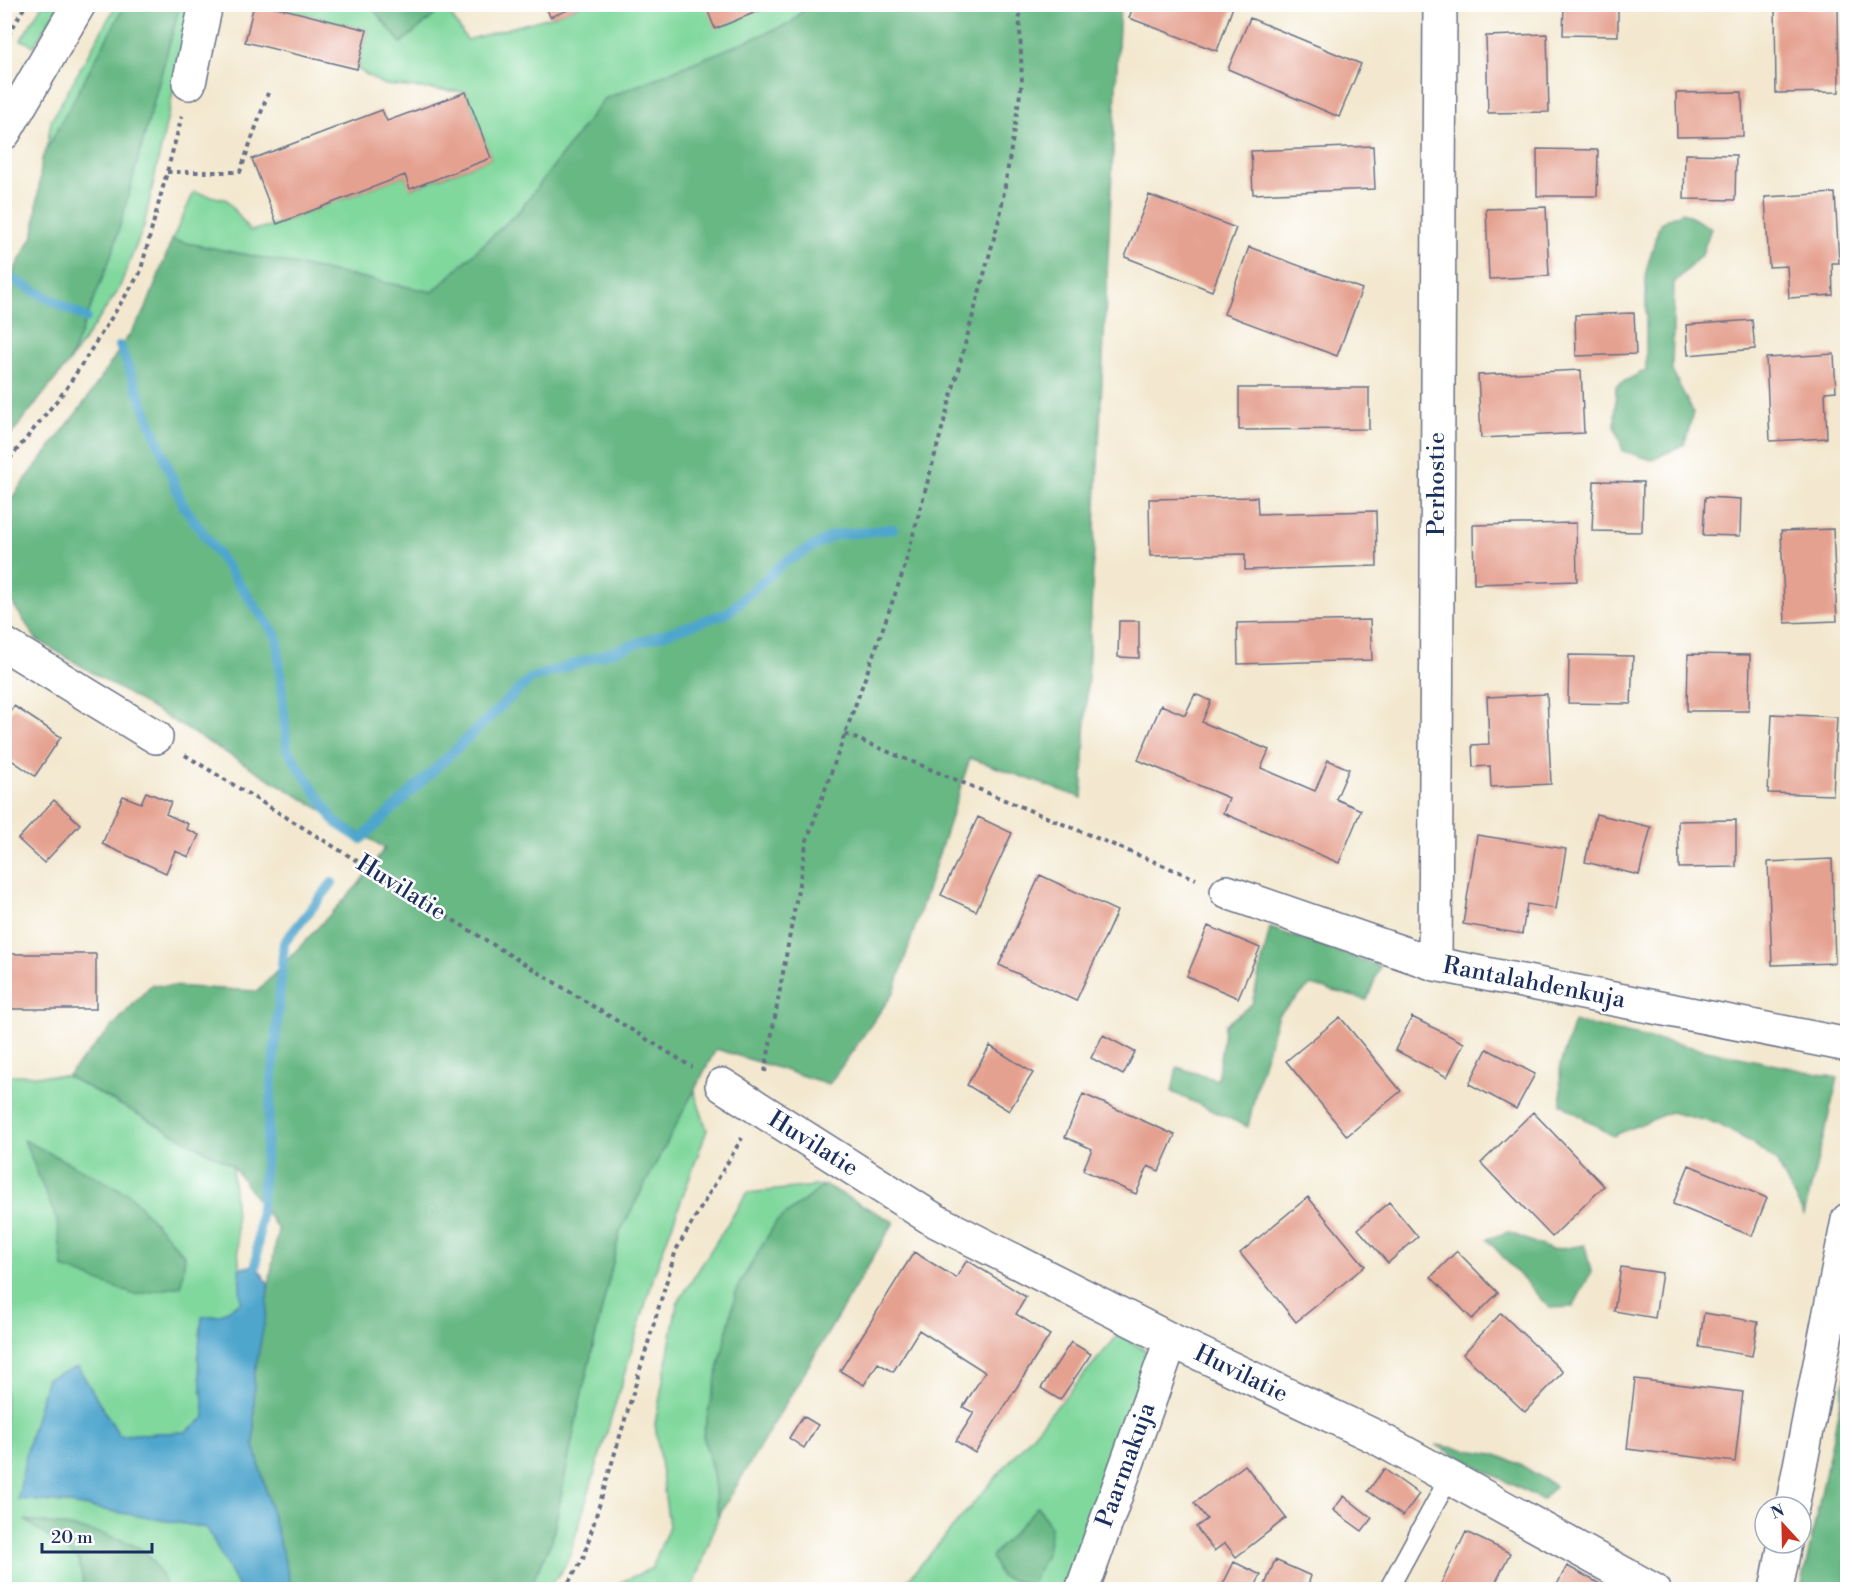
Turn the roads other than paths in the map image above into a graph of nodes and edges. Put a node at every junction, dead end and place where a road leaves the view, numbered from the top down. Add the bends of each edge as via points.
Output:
1 (79, 4) edge
2 (206, 4) edge
3 (1440, 4) edge
4 (189, 83) road end
5 (4, 133) edge
6 (4, 644) edge
7 (156, 737) road end
8 (1227, 892) road end
9 (1435, 964) junction
10 (1848, 1045) edge
11 (723, 1085) road end
12 (1848, 1220) edge
13 (1171, 1340) junction
14 (1449, 1478) junction
15 (1794, 1495) edge
16 (1783, 1555) edge
17 (1082, 1590) edge
18 (1388, 1590) edge
19 (1653, 1590) edge
20 (1776, 1590) edge

1 - 5 street
2 - 4 street
3 - 9 street, Perhostie
6 - 7 street
8 - 9 street, Rantalahdenkuja
9 - 10 street, Rantalahdenkuja
11 - 13 street, Huvilatie via 936,1221
12 - 15 street
13 - 14 street, Huvilatie via 1376,1437
13 - 17 street, Paarmakuja
14 - 18 lane
14 - 19 street, Huvilatie
16 - 20 street

